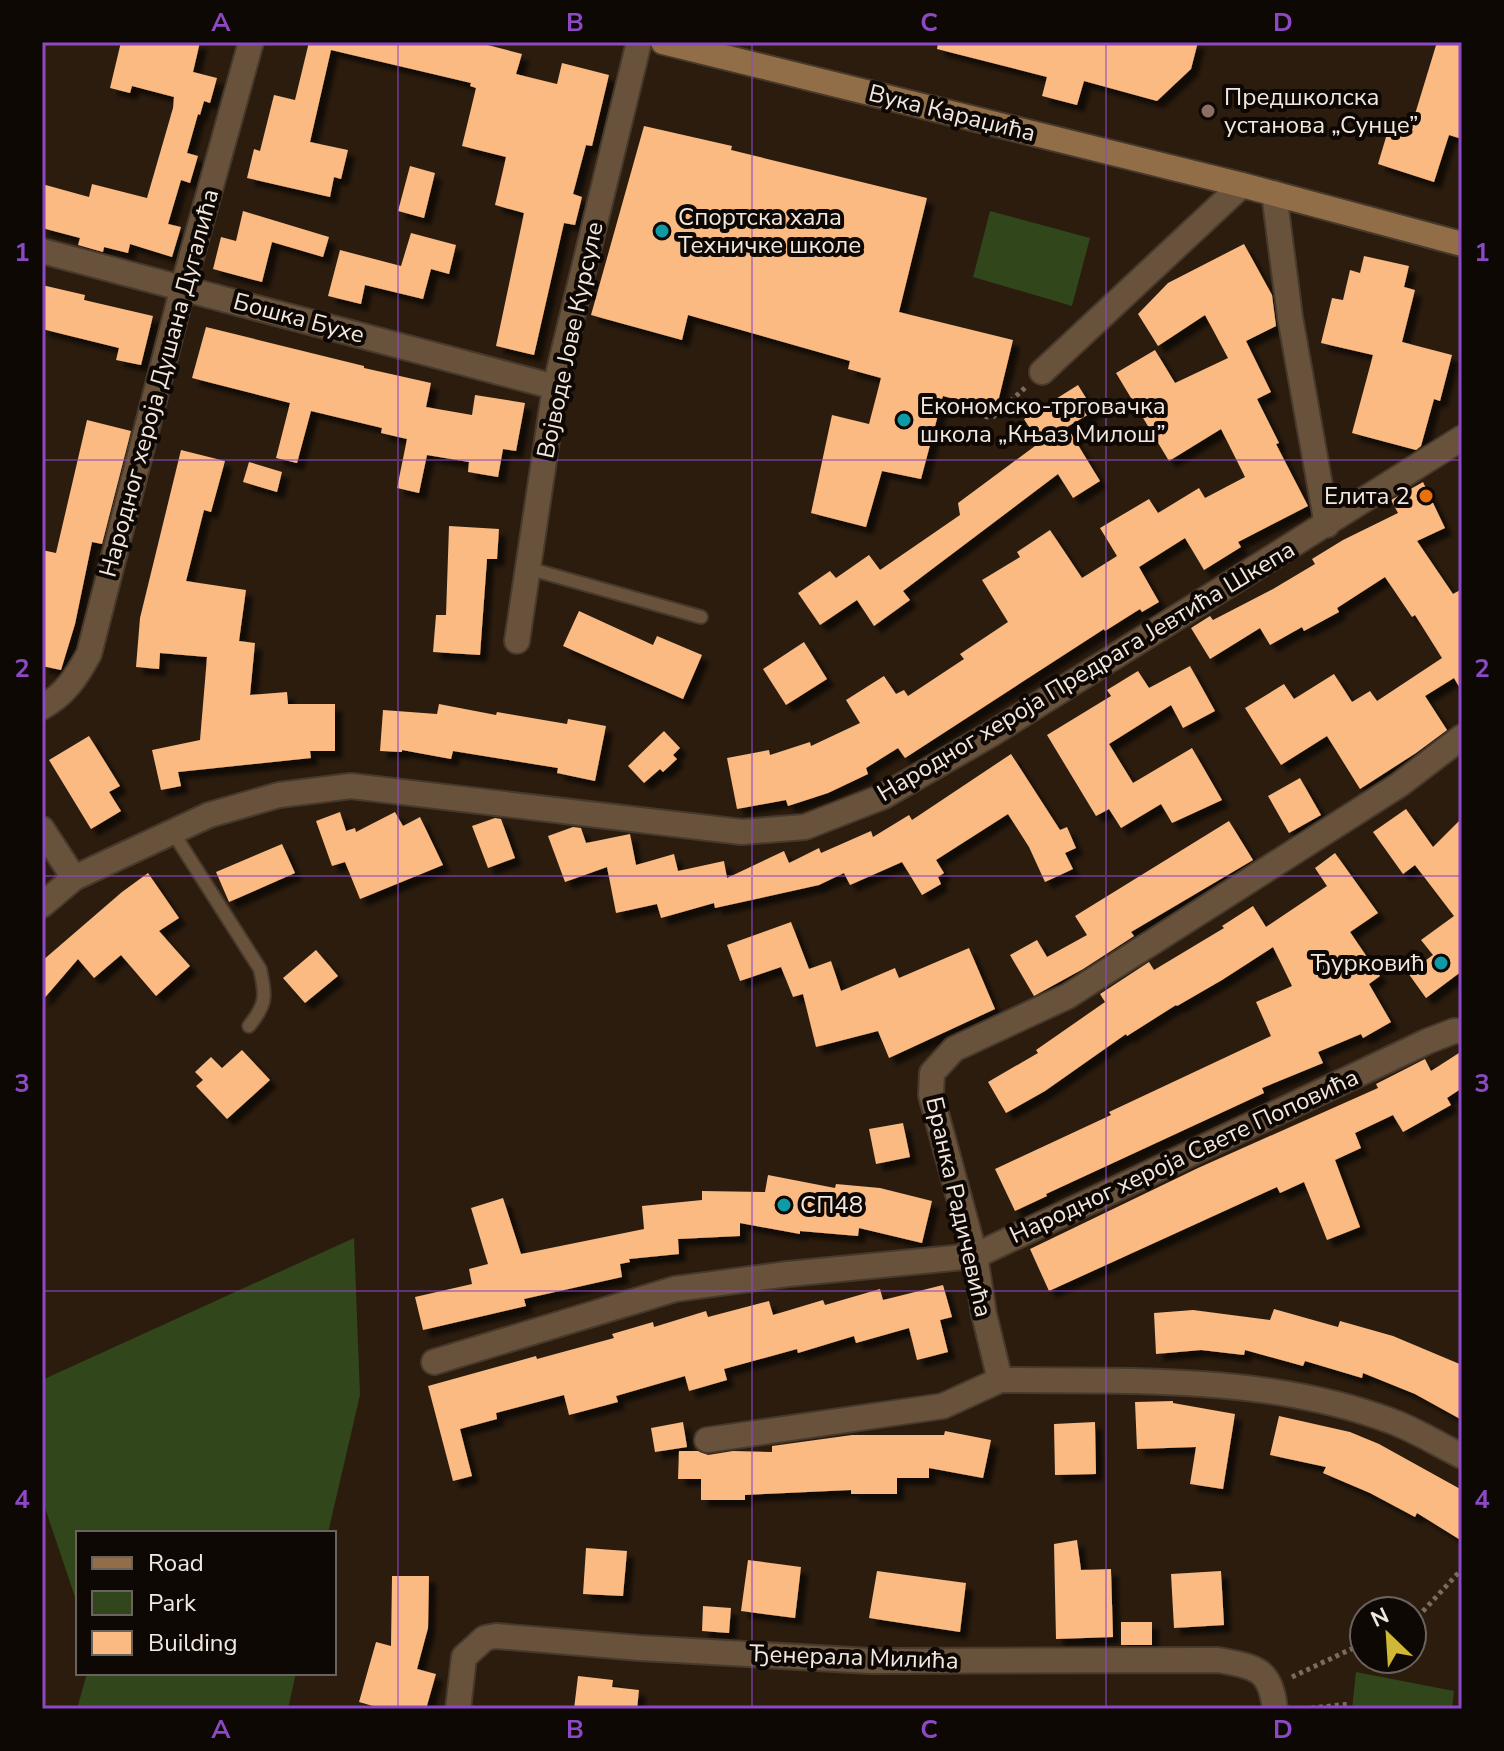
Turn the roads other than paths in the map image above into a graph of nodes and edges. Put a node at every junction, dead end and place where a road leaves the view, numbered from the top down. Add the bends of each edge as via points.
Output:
1 (251, 42) edge
2 (639, 42) edge
3 (663, 42) edge
4 (1242, 185) junction
5 (1274, 193) junction
6 (1462, 244) edge
7 (42, 251) edge
8 (183, 287) junction
9 (1042, 372) road end
10 (555, 387) junction
11 (1462, 438) edge
12 (1327, 525) junction
13 (527, 568) junction
14 (701, 617) dead end
15 (517, 641) dead end
16 (42, 707) edge
17 (1462, 737) edge
18 (42, 829) edge
19 (172, 831) junction
20 (74, 878) junction
21 (42, 905) edge
22 (249, 1026) dead end
23 (1462, 1031) edge
24 (975, 1256) junction
25 (434, 1362) dead end
26 (1000, 1380) junction
27 (707, 1440) dead end
28 (1462, 1456) edge
29 (1274, 1697) edge
30 (458, 1709) edge

1 - 8 street, Народног хероја Душана Дугалића
2 - 10 street, Војводе Јове Курсуле
3 - 4 street, Вука Караџића
4 - 5 street, Вука Караџића
4 - 9 street
5 - 6 street, Вука Караџића
5 - 12 street
7 - 8 street, Бошка Бухе
8 - 10 street, Бошка Бухе
8 - 16 street, Народног хероја Душана Дугалића via 89,654 73,683
10 - 13 street, Војводе Јове Курсуле
11 - 12 street, Народног хероја Предрага Јевтића Шкепа
12 - 19 street, Народног хероја Предрага Јевтића Шкепа via 931,769 882,797 805,827 742,832 351,786 279,795
13 - 14 lane
13 - 15 street, Војводе Јове Курсуле
17 - 24 street, Бранка Радичевића via 1399,785 1068,996 954,1049 932,1073 931,1095
18 - 20 street
19 - 20 street, Народног хероја Предрага Јевтића Шкепа
19 - 22 lane via 260,969 266,994
20 - 21 street, Народног хероја Предрага Јевтића Шкепа
23 - 24 street, Народног хероја Свете Поповића via 1428,1041
24 - 25 street, Народног хероја Свете Поповића via 675,1289
24 - 26 street, Бранка Радичевића
26 - 27 street via 943,1406
26 - 28 street via 1181,1382 1310,1398 1392,1421
29 - 30 street, Ђенерала Милића via 1261,1672 1218,1660 870,1661 496,1636 485,1638 464,1657

